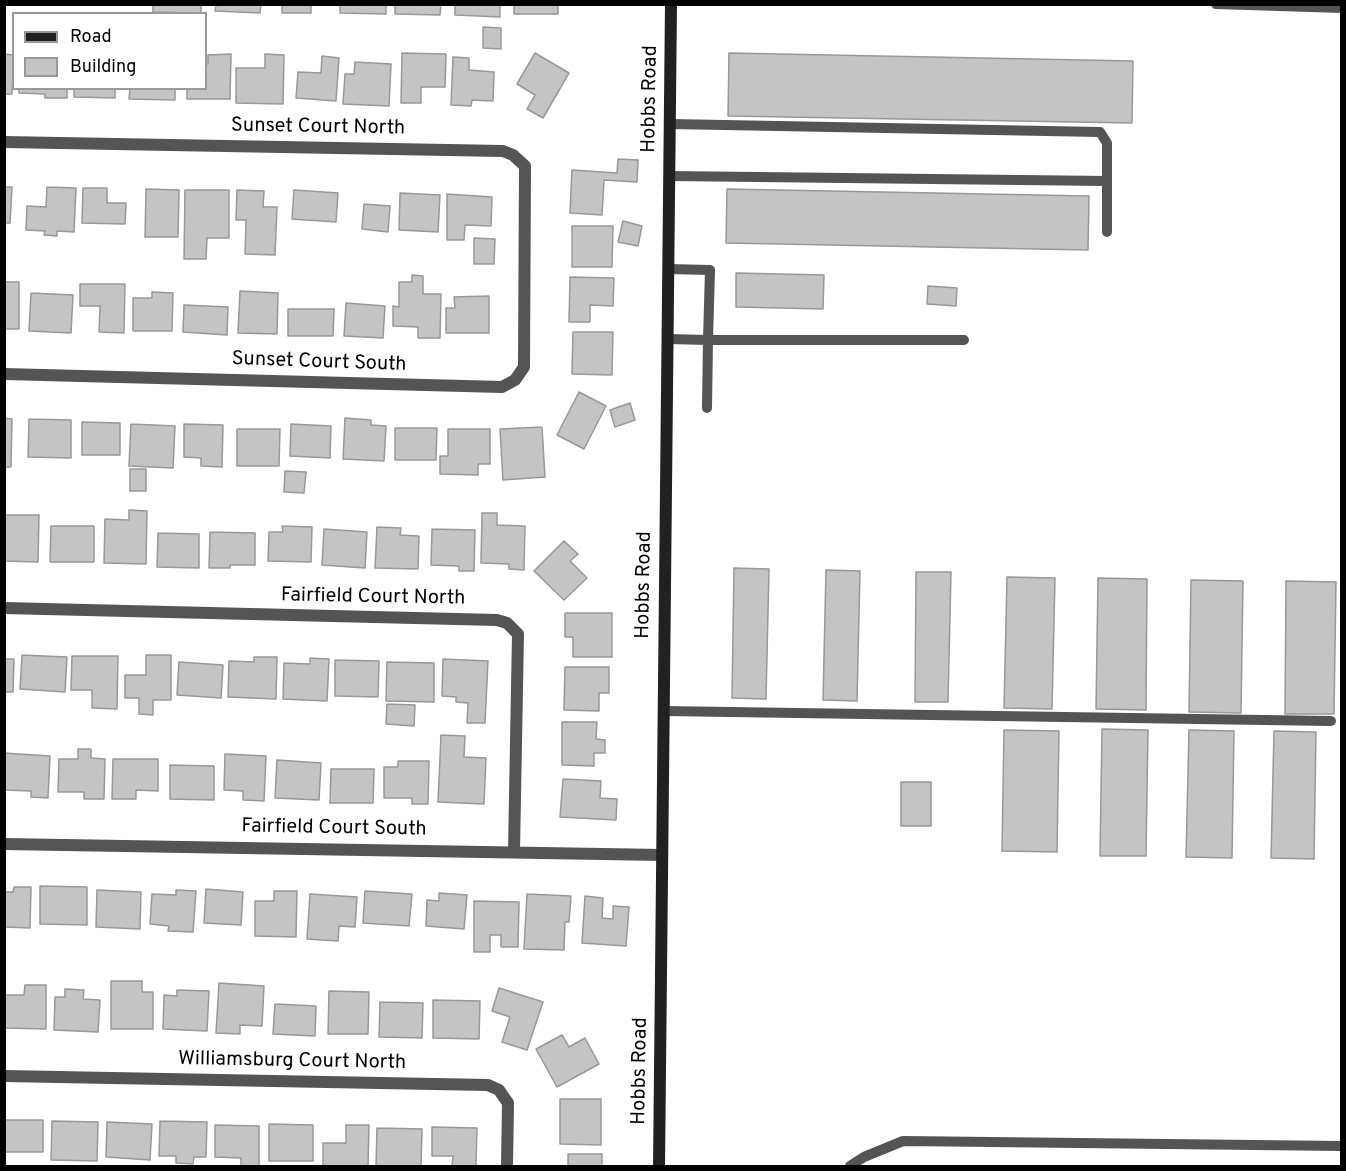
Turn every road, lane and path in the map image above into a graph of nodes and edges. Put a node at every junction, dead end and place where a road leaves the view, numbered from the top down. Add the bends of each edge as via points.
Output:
1 (671, 4) edge
2 (1216, 4) edge
3 (1246, 5) edge
4 (1341, 8) edge
5 (670, 124) junction
6 (4, 142) edge
7 (669, 176) junction
8 (1107, 181) junction
9 (1107, 232) dead end
10 (524, 267) joint
11 (668, 269) junction
12 (668, 339) junction
13 (708, 340) junction
14 (964, 340) dead end
15 (4, 374) edge
16 (707, 408) dead end
17 (4, 608) edge
18 (663, 711) junction
19 (1331, 721) dead end
20 (4, 844) edge
21 (514, 851) junction
22 (662, 855) junction
23 (4, 1076) edge
24 (1341, 1146) edge
25 (507, 1167) edge
26 (659, 1167) edge
27 (850, 1167) edge

1 - 5 street, Hobbs Road
2 - 3 lane
3 - 4 lane
5 - 7 street, Hobbs Road
5 - 8 lane via 1100,132 1107,143
6 - 10 street, Sunset Court North via 503,151 525,166
7 - 8 lane
7 - 11 street, Hobbs Road
8 - 9 lane
10 - 15 street, Sunset Court South via 524,367 515,380 502,387
11 - 12 street, Hobbs Road
11 - 13 lane via 710,270
12 - 13 lane
12 - 18 street, Hobbs Road
13 - 14 lane
13 - 16 lane
17 - 21 street, Fairfield Court North via 507,623 518,634
18 - 19 lane
18 - 22 street, Hobbs Road
20 - 21 street, Fairfield Court South
21 - 22 street, Fairfield Court South
22 - 26 street, Hobbs Road
23 - 25 street, Williamsburg Court North via 488,1085 499,1090 508,1103
24 - 27 lane via 903,1141

